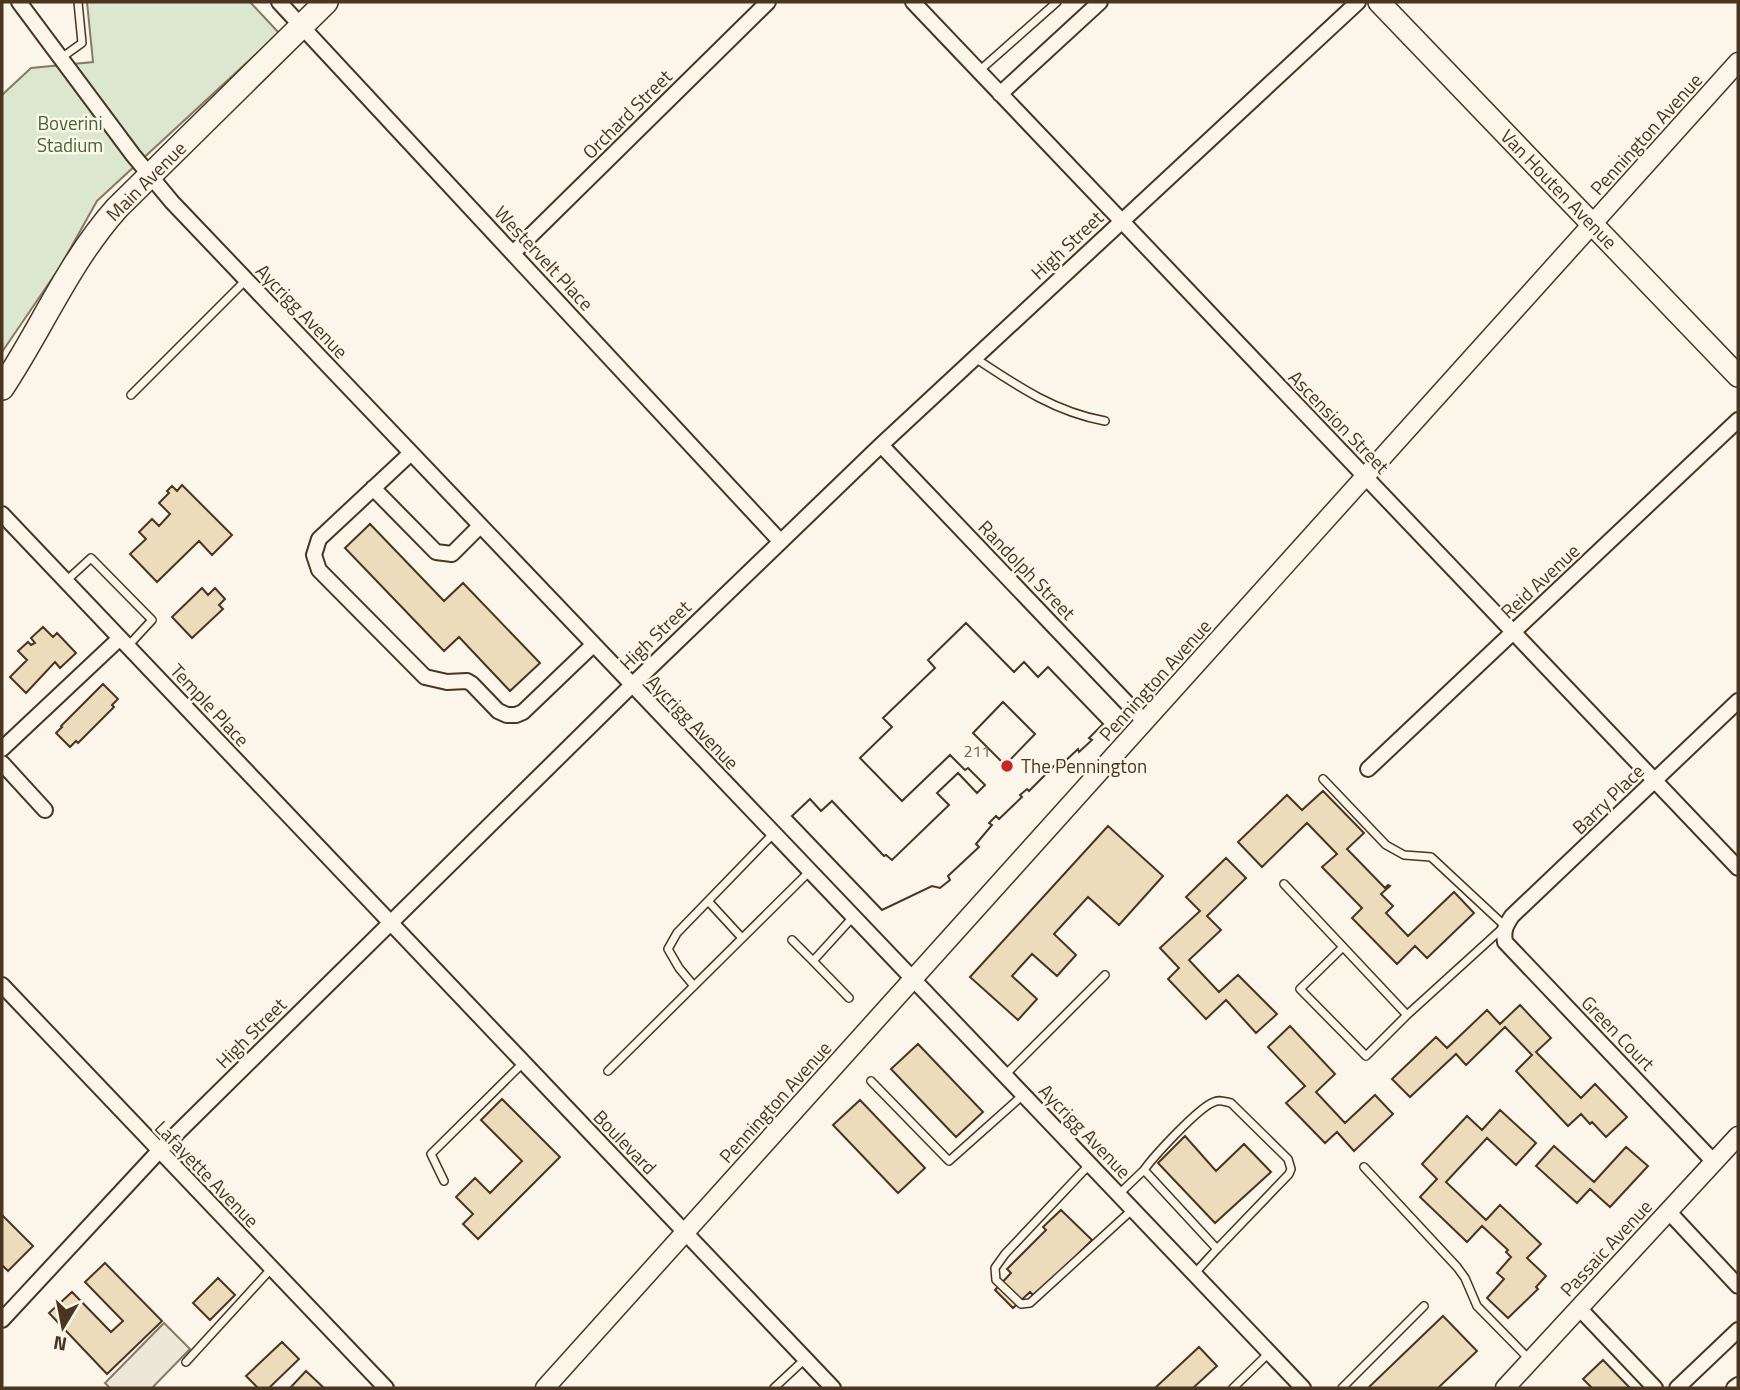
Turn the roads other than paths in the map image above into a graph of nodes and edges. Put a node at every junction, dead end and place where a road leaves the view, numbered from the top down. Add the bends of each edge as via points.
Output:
1 (19, 2) edge
2 (78, 2) edge
3 (279, 2) edge
4 (326, 2) edge
5 (768, 2) edge
6 (913, 2) edge
7 (1057, 2) edge
8 (1100, 2) edge
9 (1358, 2) edge
10 (1379, 2) edge
11 (302, 26) junction
12 (61, 58) junction
13 (1738, 62) edge
14 (978, 71) junction
15 (1000, 94) junction
16 (150, 175) junction
17 (1122, 221) junction
18 (1592, 224) junction
19 (513, 253) junction
20 (246, 280) junction
21 (975, 358) junction
22 (1738, 376) edge
23 (2, 388) edge
24 (131, 395) dead end
25 (1738, 419) edge
26 (1105, 421) dead end
27 (881, 445) junction
28 (411, 453) junction
29 (1366, 477) junction
30 (373, 488) junction
31 (2, 514) edge
32 (480, 526) junction
33 (780, 541) junction
34 (66, 581) junction
35 (1513, 633) junction
36 (123, 642) junction
37 (593, 645) junction
38 (632, 685) junction
39 (1738, 701) edge
40 (1145, 722) junction
41 (2, 749) edge
42 (2, 763) edge
43 (1368, 769) dead end
44 (1323, 779) dead end
45 (1654, 781) junction
46 (45, 810) dead end
47 (773, 834) junction
48 (1738, 868) edge
49 (809, 872) junction
50 (1284, 884) dead end
51 (708, 901) junction
52 (853, 918) junction
53 (389, 923) junction
54 (1505, 926) junction
55 (742, 938) junction
56 (792, 940) dead end
57 (1343, 947) junction
58 (813, 961) junction
59 (1105, 975) dead end
60 (913, 980) junction
61 (2, 985) edge
62 (694, 986) junction
63 (849, 998) dead end
64 (1407, 1016) junction
65 (523, 1063) junction
66 (608, 1071) dead end
67 (1005, 1076) junction
68 (871, 1081) dead end
69 (1023, 1095) junction
70 (1738, 1136) edge
71 (159, 1151) junction
72 (1714, 1162) junction
73 (1090, 1164) junction
74 (1364, 1167) dead end
75 (1144, 1170) junction
76 (444, 1181) dead end
77 (1119, 1194) junction
78 (1133, 1209) junction
79 (1669, 1212) junction
80 (685, 1233) junction
81 (1217, 1249) junction
82 (271, 1269) junction
83 (1195, 1273) junction
84 (1738, 1286) edge
85 (1424, 1306) dead end
86 (1579, 1308) junction
87 (2, 1320) edge
88 (1738, 1330) edge
89 (1270, 1353) junction
90 (805, 1359) junction
91 (1531, 1361) junction
92 (186, 1362) dead end
93 (1738, 1385) edge
94 (386, 1388) edge
95 (545, 1388) edge
96 (774, 1388) edge
97 (833, 1388) edge
98 (1233, 1388) edge
99 (1303, 1388) edge
100 (1342, 1388) edge
101 (1505, 1388) edge
102 (1655, 1388) edge
103 (1677, 1388) edge
104 (1734, 1388) edge

1 - 12 street, Aycrigg Avenue
2 - 12 lane via 82,43
3 - 11 street, Westervelt Place
4 - 11 main road, Main Avenue
5 - 19 street, Orchard Street
6 - 14 street, Ascension Street
7 - 14 lane
8 - 15 street
9 - 17 street, High Street
10 - 18 main road, Van Houten Avenue
11 - 16 main road, Main Avenue
11 - 19 street, Westervelt Place
12 - 16 street, Aycrigg Avenue
13 - 18 street, Pennington Avenue
14 - 15 street, Ascension Street
15 - 17 street, Ascension Street
16 - 20 street, Aycrigg Avenue
16 - 23 main road, Main Avenue via 93,236
17 - 21 street, High Street
17 - 29 street, Ascension Street
18 - 22 main road, Van Houten Avenue
18 - 29 street, Pennington Avenue
19 - 33 street, Westervelt Place
20 - 24 lane
20 - 28 street, Aycrigg Avenue
21 - 26 lane via 1035,397 1070,413
21 - 27 street, High Street
25 - 35 street, Reid Avenue
27 - 33 street, High Street
27 - 40 street, Randolph Street
28 - 30 street
28 - 32 street, Aycrigg Avenue
29 - 35 street, Ascension Street
29 - 40 street, Pennington Avenue
30 - 32 street via 436,552 452,554
30 - 37 street via 319,539 313,555 319,570 425,677 467,681 498,711 516,715
31 - 34 street, Temple Place
32 - 37 street, Aycrigg Avenue
33 - 38 street, High Street
34 - 36 street, Temple Place
34 - 36 lane via 91,558 152,620
35 - 43 street, Reid Avenue
35 - 45 street, Ascension Street
36 - 41 street
36 - 53 street, Temple Place
37 - 38 street, Aycrigg Avenue
38 - 47 street, Aycrigg Avenue
38 - 53 street, High Street
39 - 45 street, Barry Place
40 - 60 street, Pennington Avenue
42 - 46 street
44 - 54 lane via 1386,845 1404,855 1431,857
45 - 48 street, Ascension Street
45 - 54 street, Barry Place
47 - 49 street, Aycrigg Avenue
47 - 51 lane
49 - 52 street, Aycrigg Avenue
49 - 55 lane
50 - 57 lane
51 - 55 lane
51 - 62 lane via 668,948
52 - 58 lane
52 - 60 street, Aycrigg Avenue
53 - 65 street, Boulevard
53 - 71 street, High Street
54 - 64 lane
54 - 72 street, Green Court via 1505,942
55 - 62 lane
56 - 58 lane
57 - 64 lane
57 - 64 lane via 1300,989 1366,1056
58 - 63 lane
59 - 67 lane
60 - 67 street, Aycrigg Avenue
60 - 80 street, Pennington Avenue
61 - 71 street, Lafayette Avenue
62 - 66 lane
65 - 76 lane via 431,1154
65 - 80 street, Boulevard
67 - 69 street, Aycrigg Avenue
68 - 69 lane via 950,1161
69 - 73 street, Aycrigg Avenue
70 - 72 street, Passaic Avenue
71 - 82 street, Lafayette Avenue
71 - 87 street, High Street
72 - 79 street, Passaic Avenue
73 - 77 street, Aycrigg Avenue
73 - 78 lane via 1005,1254 995,1268 996,1280 1021,1304 1030,1303
74 - 91 lane via 1457,1267 1477,1306
75 - 77 lane
75 - 81 lane
75 - 81 lane via 1218,1100 1231,1103 1288,1159 1289,1174
77 - 78 street, Aycrigg Avenue
78 - 83 street, Aycrigg Avenue
79 - 84 street
79 - 86 street, Passaic Avenue
80 - 90 street, Boulevard
80 - 95 street, Pennington Avenue
81 - 83 lane
82 - 92 lane
82 - 94 street, Lafayette Avenue
83 - 89 street, Aycrigg Avenue
85 - 100 lane
86 - 91 street, Passaic Avenue
86 - 102 street
88 - 103 street
89 - 98 lane
89 - 99 street, Aycrigg Avenue
90 - 96 lane
90 - 97 street, Boulevard
91 - 101 street, Passaic Avenue
93 - 104 street

